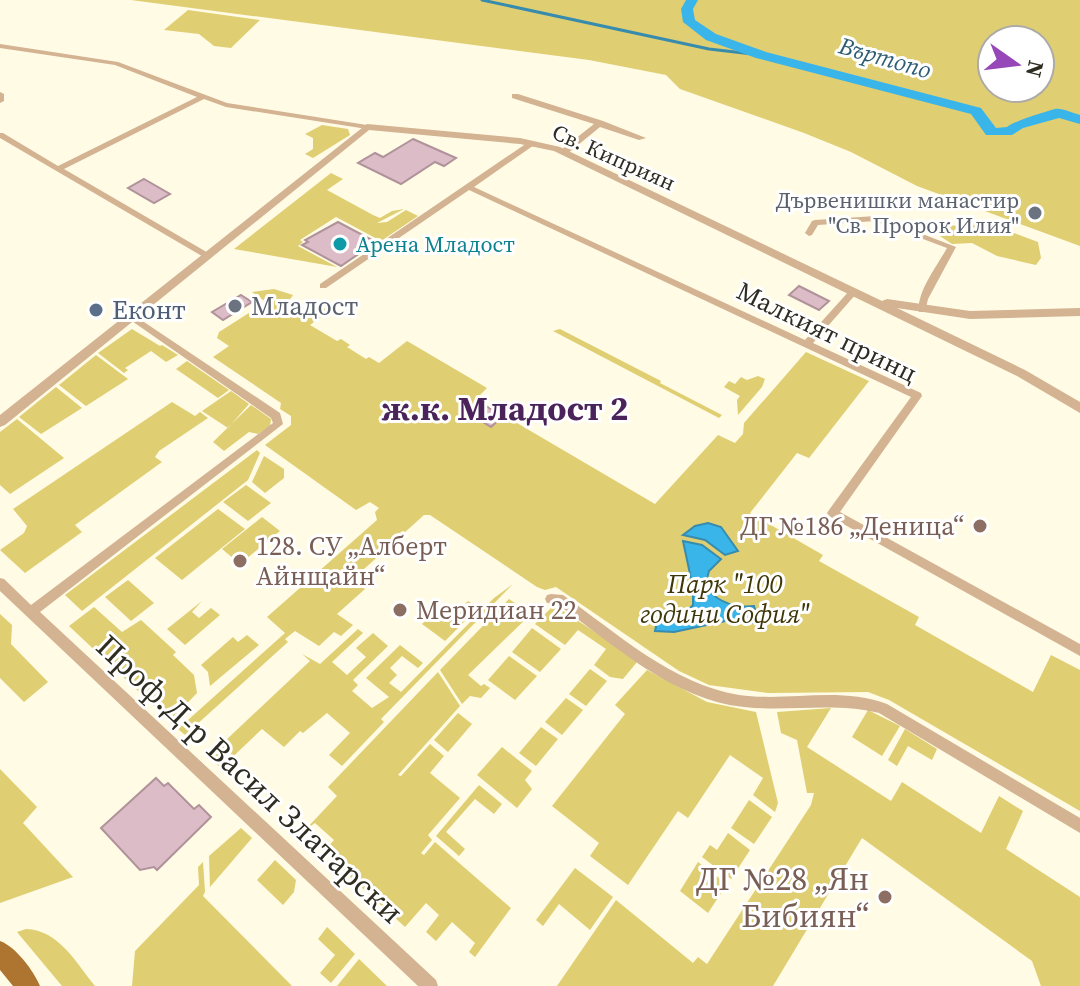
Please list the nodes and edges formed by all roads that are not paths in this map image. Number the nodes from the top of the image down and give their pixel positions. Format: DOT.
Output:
graph roads {
  1 [pos="0,46"];
  2 [pos="0,94"];
  3 [pos="515,96"];
  4 [pos="202,97"];
  5 [pos="0,101"];
  6 [pos="600,123"];
  7 [pos="367,127"];
  8 [pos="0,135"];
  9 [pos="642,138"];
  10 [pos="533,143"];
  11 [pos="564,152"];
  12 [pos="58,169"];
  13 [pos="469,187"];
  14 [pos="809,233"];
  15 [pos="207,256"];
  16 [pos="323,286"];
  17 [pos="858,294"];
  18 [pos="927,311"];
  19 [pos="1080,312"];
  20 [pos="132,317"];
  21 [pos="935,332"];
  22 [pos="956,343"];
  23 [pos="807,344"];
  24 [pos="1080,408"];
  25 [pos="0,422"];
  26 [pos="0,583"];
  27 [pos="551,599"];
  28 [pos="31,612"];
  29 [pos="1080,650"];
  30 [pos="1080,826"];
  31 [pos="0,952"];
  32 [pos="28,986"];
  33 [pos="430,986"];
  1 -- 4 [label="street, Св. Киприян"];
  2 -- 5 [label="street"];
  3 -- 6 [label="street"];
  4 -- 7 [label="street, Св. Киприян"];
  4 -- 12 [label="street"];
  6 -- 9 [label="street"];
  6 -- 11 [label="street"];
  7 -- 10 [label="street, Св. Киприян"];
  7 -- 15 [label="street"];
  8 -- 12 [label="street"];
  10 -- 11 [label="street, Св. Киприян"];
  10 -- 13 [label="street"];
  11 -- 17 [label="street, Св. Киприян"];
  12 -- 15 [label="street"];
  13 -- 16 [label="street"];
  13 -- 23 [label="street, Малкият принц"];
  14 -- 18 [label="street"];
  15 -- 20 [label="street"];
  17 -- 18 [label="street"];
  17 -- 21 [label="street, Св. Киприян"];
  17 -- 23 [label="street"];
  18 -- 19 [label="street"];
  18 -- 21 [label="street"];
  18 -- 22 [label="street"];
  20 -- 25 [label="street"];
  20 -- 28 [label="street"];
  21 -- 22 [label="street, Св. Киприян"];
  22 -- 24 [label="street, Св. Киприян"];
  23 -- 29 [label="street, Малкият принц"];
  26 -- 28 [label="street, Проф.Д-р Васил Златарски"];
  27 -- 30 [label="street"];
  28 -- 33 [label="street, Проф.Д-р Васил Златарски"];
  31 -- 32 [label="main road"];
}
